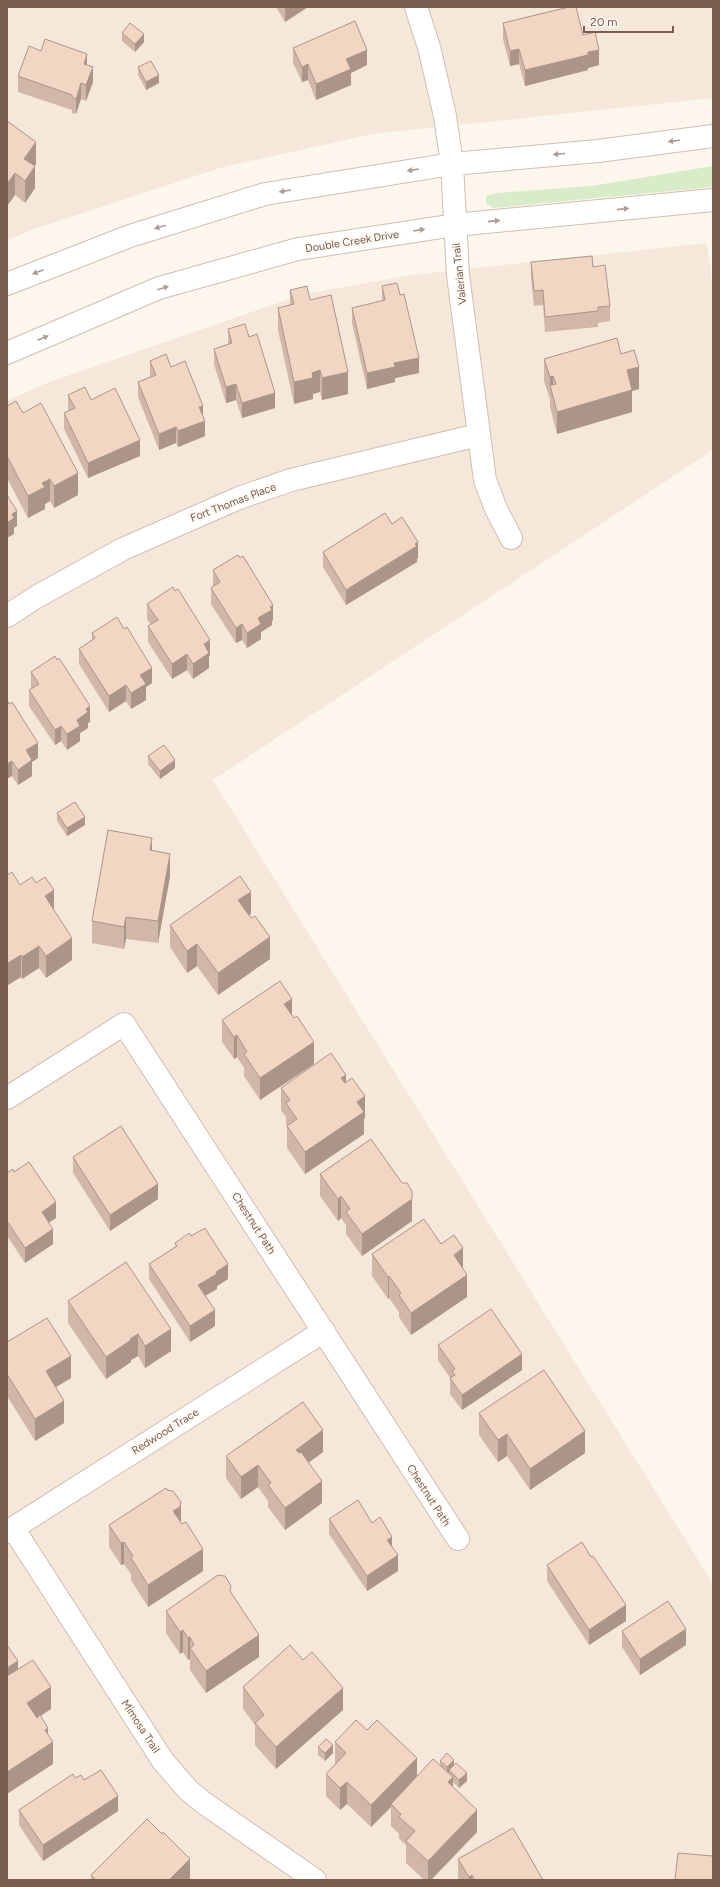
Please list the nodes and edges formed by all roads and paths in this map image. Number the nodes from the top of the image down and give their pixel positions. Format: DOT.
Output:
graph roads {
  1 [pos="416,7"];
  2 [pos="713,136"];
  3 [pos="452,164"];
  4 [pos="713,200"];
  5 [pos="455,225"];
  6 [pos="7,284"];
  7 [pos="7,353"];
  8 [pos="478,434"];
  9 [pos="511,538"];
  10 [pos="7,616"];
  11 [pos="7,1098"];
  12 [pos="324,1331"];
  13 [pos="10,1530"];
  14 [pos="458,1539"];
  15 [pos="315,1880"];
  1 -- 3 [label="street, Valerian Trail"];
  2 -- 3 [label="street, one-way"];
  3 -- 5 [label="street, Valerian Trail"];
  3 -- 6 [label="street, one-way"];
  5 -- 4 [label="street, Double Creek Drive, one-way"];
  7 -- 5 [label="street, Double Creek Drive, one-way"];
  5 -- 8 [label="street, Valerian Trail"];
  8 -- 9 [label="street, Valerian Trail"];
  8 -- 10 [label="street, Fort Thomas Place"];
  11 -- 12 [label="street, Chestnut Path"];
  12 -- 13 [label="street, Redwood Trace"];
  12 -- 14 [label="street, Chestnut Path"];
  13 -- 15 [label="street, Mimosa Trail"];
}
